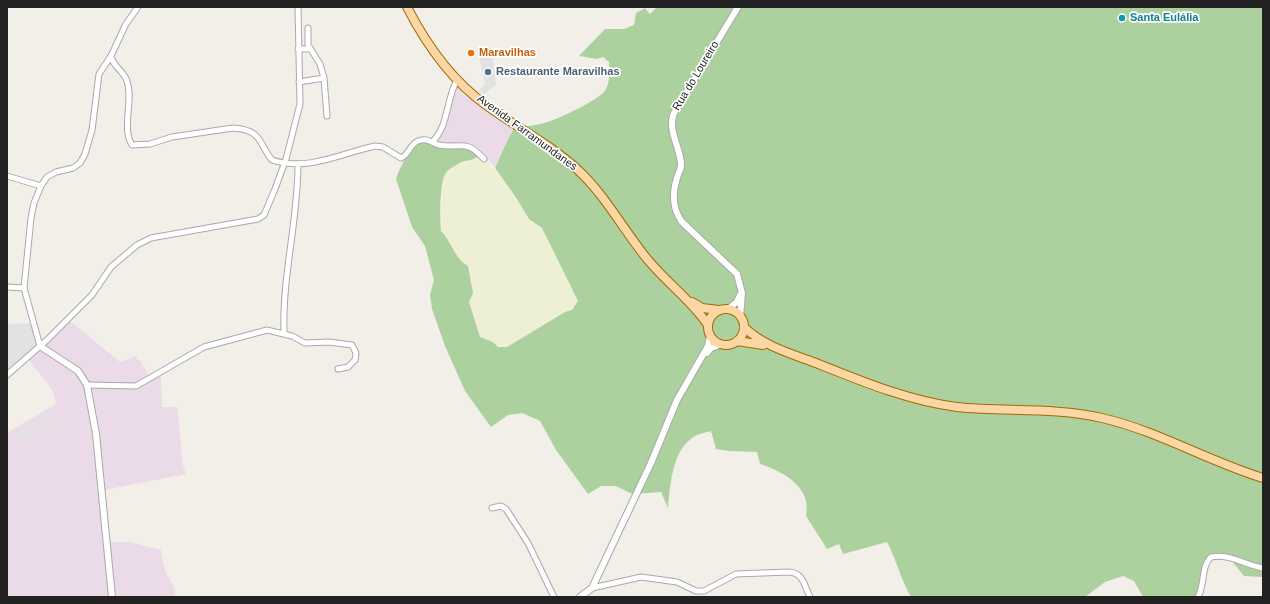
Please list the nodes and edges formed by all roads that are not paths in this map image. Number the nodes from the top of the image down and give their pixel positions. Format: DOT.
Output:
graph roads {
  1 [pos="138,7"];
  2 [pos="298,7"];
  3 [pos="406,7"];
  4 [pos="738,7"];
  5 [pos="308,28"];
  6 [pos="310,49"];
  7 [pos="298,50"];
  8 [pos="111,56"];
  9 [pos="324,78"];
  10 [pos="457,80"];
  11 [pos="299,82"];
  12 [pos="327,116"];
  13 [pos="432,142"];
  14 [pos="484,159"];
  15 [pos="284,163"];
  16 [pos="298,164"];
  17 [pos="7,176"];
  18 [pos="41,186"];
  19 [pos="7,287"];
  20 [pos="742,287"];
  21 [pos="24,288"];
  22 [pos="681,295"];
  23 [pos="723,310"];
  24 [pos="740,317"];
  25 [pos="708,325"];
  26 [pos="744,327"];
  27 [pos="284,333"];
  28 [pos="710,336"];
  29 [pos="737,341"];
  30 [pos="722,344"];
  31 [pos="40,346"];
  32 [pos="791,353"];
  33 [pos="701,358"];
  34 [pos="338,369"];
  35 [pos="7,375"];
  36 [pos="87,385"];
  37 [pos="1263,478"];
  38 [pos="492,508"];
  39 [pos="1263,568"];
  40 [pos="592,588"];
  41 [pos="112,597"];
  42 [pos="554,597"];
  43 [pos="580,597"];
  44 [pos="810,597"];
  45 [pos="1198,597"];
  1 -- 8 [label="street"];
  2 -- 7 [label="street"];
  3 -- 10 [label="main road, Avenida Farramundanes"];
  4 -- 20 [label="street, Rua do Loureiro"];
  5 -- 6 [label="street"];
  6 -- 7 [label="street"];
  6 -- 9 [label="street"];
  7 -- 11 [label="street"];
  8 -- 15 [label="street"];
  8 -- 18 [label="street"];
  9 -- 11 [label="street"];
  9 -- 12 [label="street"];
  10 -- 13 [label="street"];
  10 -- 22 [label="main road, Avenida Farramundanes"];
  11 -- 15 [label="street"];
  13 -- 14 [label="street"];
  13 -- 16 [label="street"];
  15 -- 16 [label="street"];
  15 -- 31 [label="street"];
  16 -- 27 [label="street"];
  17 -- 18 [label="street"];
  18 -- 21 [label="street"];
  19 -- 21 [label="street"];
  20 -- 23 [label="street"];
  20 -- 24 [label="street"];
  21 -- 31 [label="street"];
  22 -- 23 [label="main road"];
  22 -- 25 [label="main road"];
  23 -- 24 [label="main road"];
  23 -- 25 [label="main road"];
  24 -- 26 [label="main road"];
  25 -- 28 [label="main road"];
  26 -- 29 [label="main road"];
  26 -- 32 [label="main road"];
  27 -- 34 [label="street"];
  27 -- 36 [label="street"];
  28 -- 30 [label="main road"];
  28 -- 33 [label="street"];
  29 -- 30 [label="main road"];
  29 -- 32 [label="main road"];
  30 -- 33 [label="street"];
  31 -- 35 [label="street"];
  31 -- 36 [label="street"];
  32 -- 37 [label="main road"];
  33 -- 40 [label="street"];
  36 -- 41 [label="street"];
  38 -- 42 [label="street"];
  39 -- 45 [label="street"];
  40 -- 43 [label="street"];
  40 -- 44 [label="street"];
}
